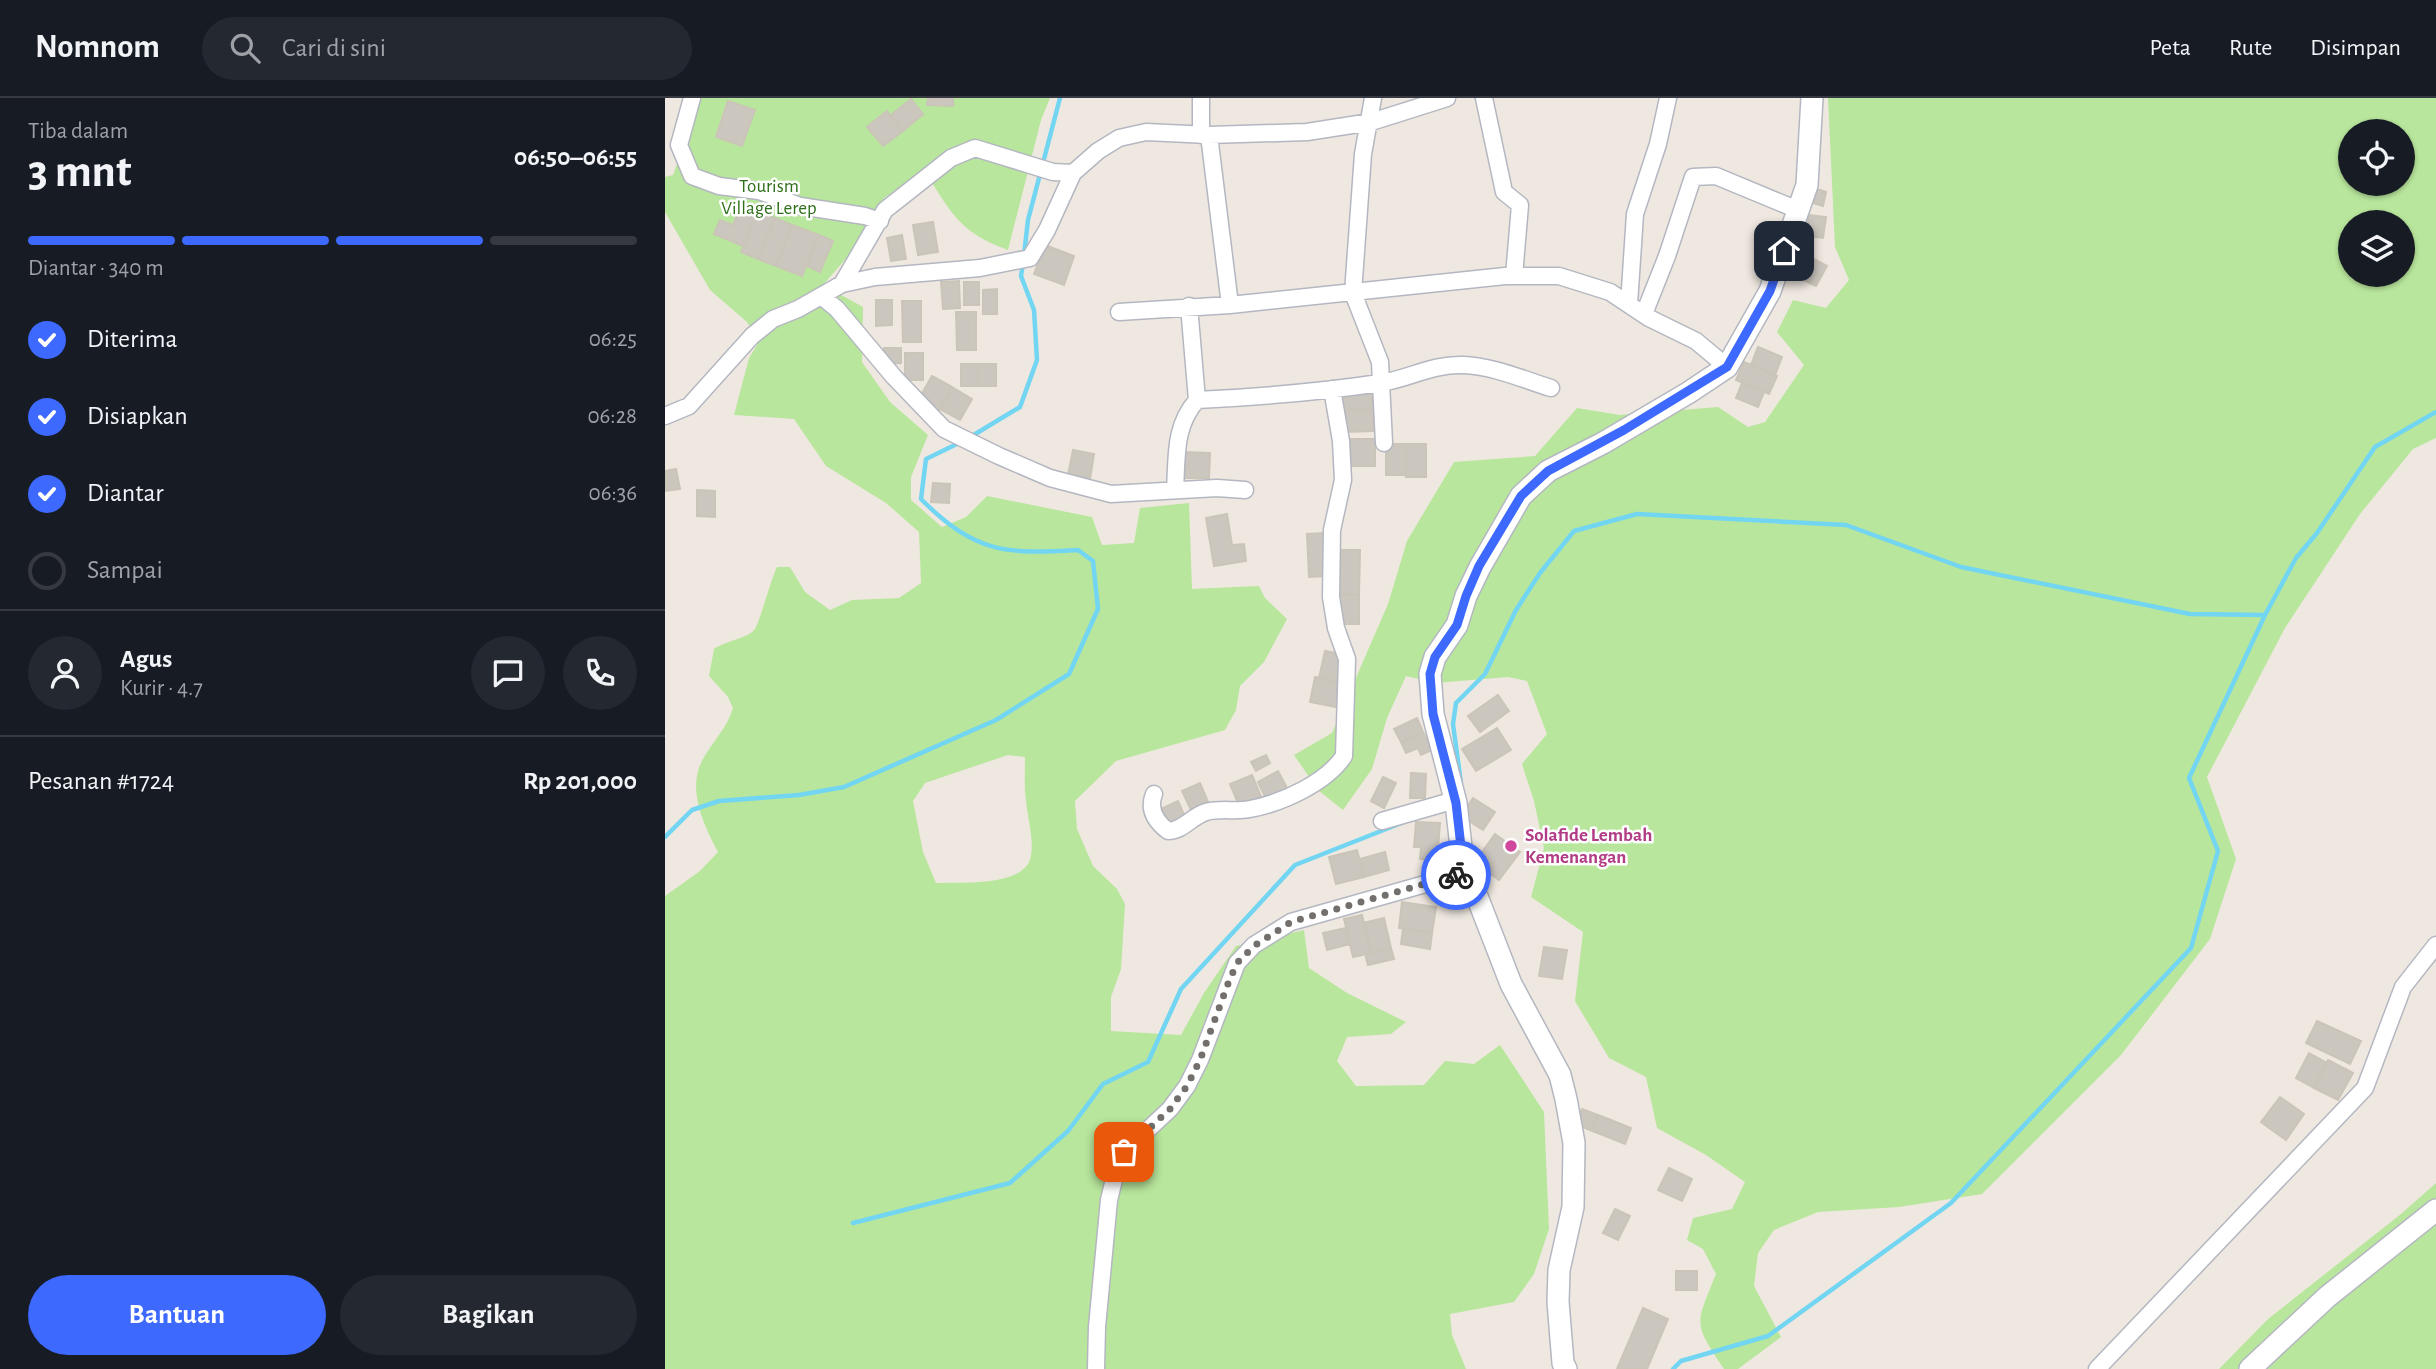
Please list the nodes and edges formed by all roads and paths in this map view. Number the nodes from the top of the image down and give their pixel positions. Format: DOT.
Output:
graph roads {
  1 [pos="692,98"];
  2 [pos="1201,98"];
  3 [pos="1373,98"];
  4 [pos="1447,98"];
  5 [pos="1485,98"];
  6 [pos="1668,98"];
  7 [pos="1812,98"];
  8 [pos="1371,121"];
  9 [pos="1205,135"];
  10 [pos="1073,173"];
  11 [pos="1798,210"];
  12 [pos="880,221"];
  13 [pos="1514,276"];
  14 [pos="842,284"];
  15 [pos="1353,293"];
  16 [pos="821,296"];
  17 [pos="1629,304"];
  18 [pos="1230,305"];
  19 [pos="1189,306"];
  20 [pos="1118,312"];
  21 [pos="1644,314"];
  22 [pos="1727,367"];
  23 [pos="1382,383"];
  24 [pos="1551,388"];
  25 [pos="1332,389"];
  26 [pos="1197,400"];
  27 [pos="665,416"];
  28 [pos="1384,443"];
  29 [pos="1175,490"];
  30 [pos="1245,490"];
  31 [pos="1154,794"];
  32 [pos="1456,806"];
  33 [pos="1382,821"];
  34 [pos="1464,873"];
  35 [pos="2436,945"];
  36 [pos="2436,1210"];
  37 [pos="1096,1369"];
  38 [pos="1566,1369"];
  39 [pos="2097,1369"];
  40 [pos="2250,1369"];
  1 -- 12 [label="street"];
  2 -- 9 [label="street"];
  3 -- 8 [label="street"];
  4 -- 8 [label="street"];
  5 -- 13 [label="street"];
  6 -- 17 [label="street"];
  7 -- 11 [label="street"];
  8 -- 9 [label="street"];
  8 -- 15 [label="street"];
  9 -- 10 [label="street"];
  9 -- 18 [label="street"];
  10 -- 12 [label="street"];
  10 -- 14 [label="street"];
  11 -- 21 [label="street"];
  11 -- 22 [label="street"];
  12 -- 14 [label="street"];
  13 -- 15 [label="street"];
  13 -- 17 [label="street"];
  14 -- 16 [label="street"];
  15 -- 18 [label="street"];
  15 -- 23 [label="street"];
  16 -- 27 [label="street"];
  16 -- 29 [label="street"];
  17 -- 21 [label="street"];
  18 -- 19 [label="street"];
  19 -- 20 [label="street"];
  19 -- 26 [label="street"];
  21 -- 22 [label="street"];
  22 -- 32 [label="street"];
  23 -- 24 [label="street"];
  23 -- 25 [label="street"];
  23 -- 28 [label="street"];
  25 -- 26 [label="street"];
  25 -- 31 [label="street"];
  26 -- 29 [label="street"];
  29 -- 30 [label="street"];
  32 -- 33 [label="street"];
  32 -- 34 [label="street"];
  34 -- 37 [label="street"];
  34 -- 38 [label="street"];
  35 -- 39 [label="street"];
  36 -- 40 [label="street"];
}
